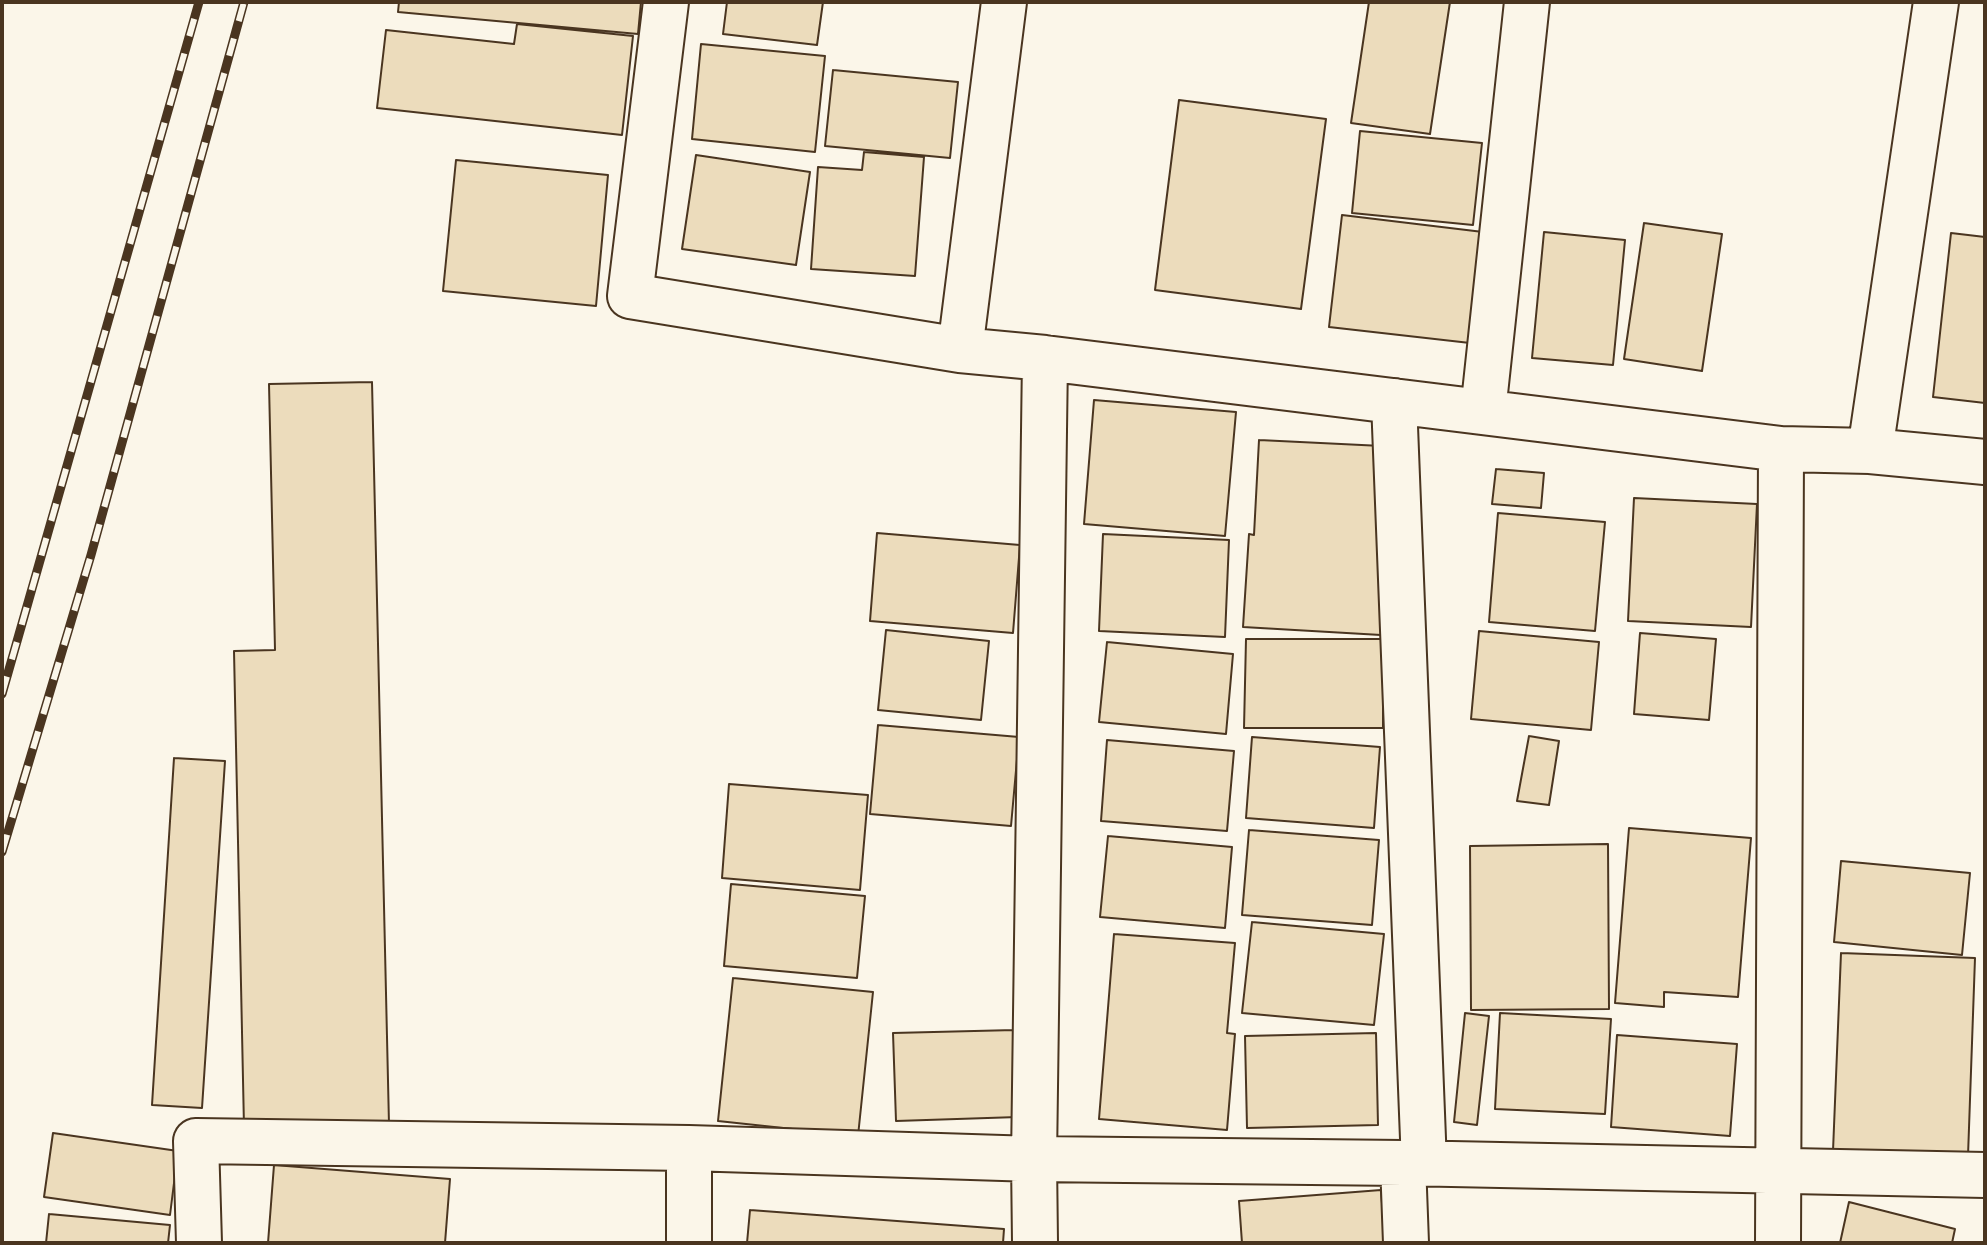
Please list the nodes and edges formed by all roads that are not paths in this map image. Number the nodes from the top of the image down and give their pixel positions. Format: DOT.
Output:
graph roads {
  1 [pos="666,2"];
  2 [pos="1004,2"];
  3 [pos="1527,2"];
  4 [pos="1936,2"];
  5 [pos="960,350"];
  6 [pos="1045,358"];
  7 [pos="1394,401"];
  8 [pos="1483,412"];
  9 [pos="1781,449"];
  10 [pos="1870,451"];
  11 [pos="1985,462"];
  12 [pos="689,1148"];
  13 [pos="1034,1159"];
  14 [pos="1414,1164"];
  15 [pos="1778,1171"];
  16 [pos="1985,1175"];
  17 [pos="199,1243"];
  18 [pos="689,1243"];
  19 [pos="1035,1243"];
  20 [pos="1406,1243"];
  21 [pos="1778,1243"];
  1 -- 5 [label="street"];
  2 -- 5 [label="street"];
  3 -- 8 [label="street"];
  4 -- 10 [label="street"];
  5 -- 6 [label="street"];
  6 -- 7 [label="street"];
  6 -- 13 [label="street"];
  7 -- 8 [label="street"];
  7 -- 14 [label="street"];
  8 -- 9 [label="street"];
  9 -- 10 [label="street"];
  9 -- 15 [label="street"];
  10 -- 11 [label="street"];
  12 -- 13 [label="street"];
  12 -- 17 [label="street"];
  12 -- 18 [label="street"];
  13 -- 14 [label="street"];
  13 -- 19 [label="street"];
  14 -- 15 [label="street"];
  14 -- 20 [label="street"];
  15 -- 16 [label="street"];
  15 -- 21 [label="street"];
}
